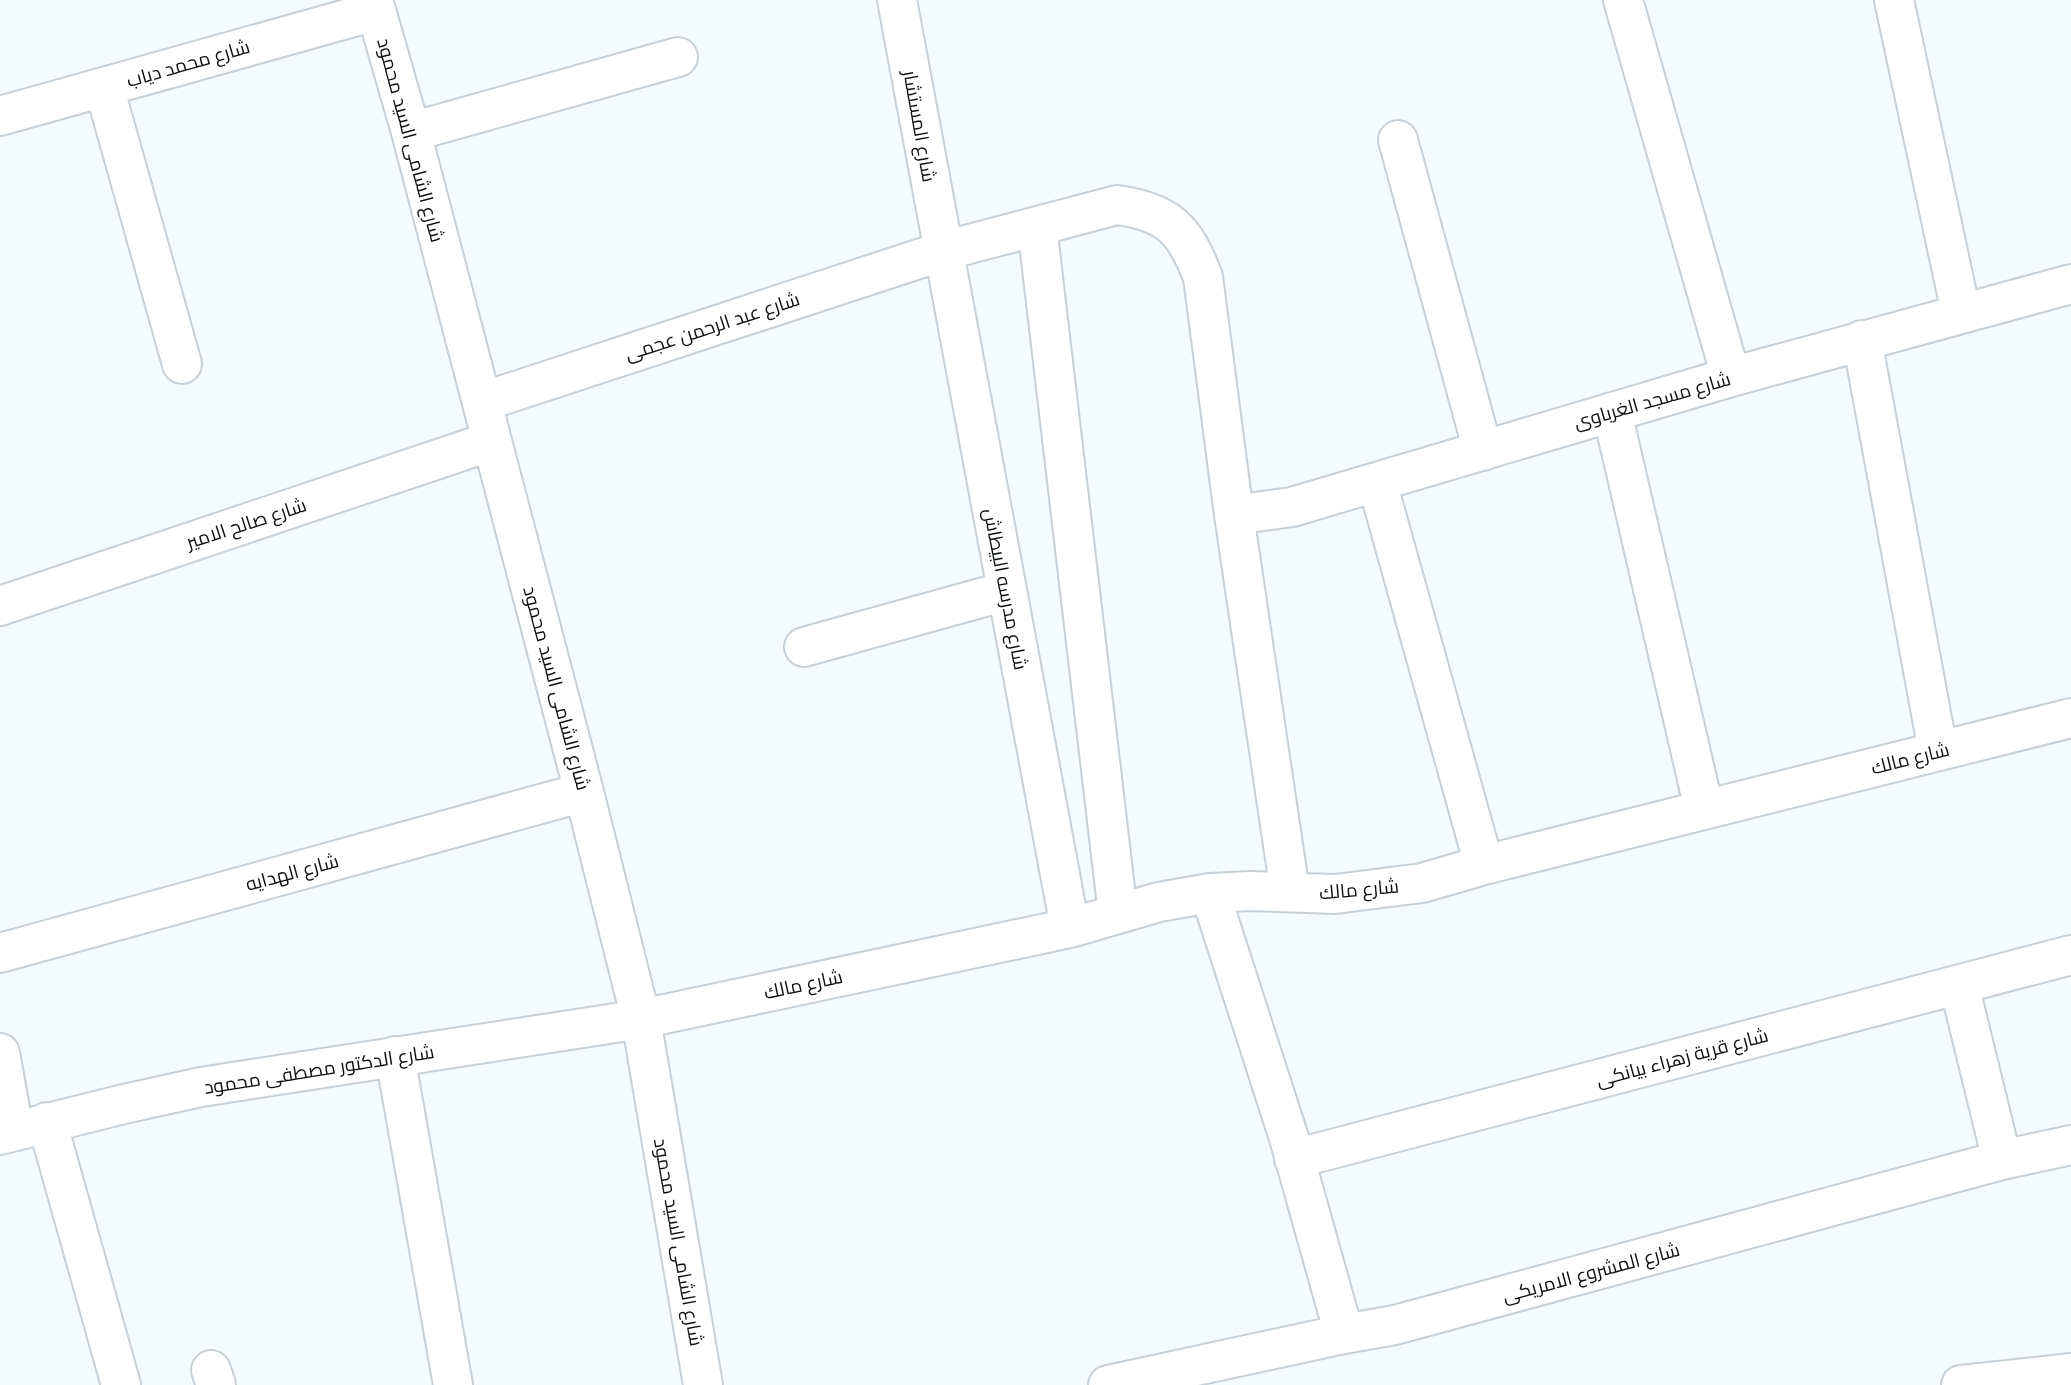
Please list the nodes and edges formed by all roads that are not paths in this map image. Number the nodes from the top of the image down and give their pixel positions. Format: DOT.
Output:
graph roads {
  1 [pos="897,0"];
  2 [pos="1623,0"];
  3 [pos="1894,0"];
  4 [pos="374,5"];
  5 [pos="678,57"];
  6 [pos="104,87"];
  7 [pos="0,116"];
  8 [pos="411,132"];
  9 [pos="1398,140"];
  10 [pos="1037,226"];
  11 [pos="943,251"];
  12 [pos="2071,284"];
  13 [pos="1961,313"];
  14 [pos="1862,340"];
  15 [pos="182,364"];
  16 [pos="1731,377"];
  17 [pos="482,401"];
  18 [pos="1612,412"];
  19 [pos="492,441"];
  20 [pos="1483,451"];
  21 [pos="1377,482"];
  22 [pos="1234,515"];
  23 [pos="1006,591"];
  24 [pos="0,606"];
  25 [pos="804,647"];
  26 [pos="2071,718"];
  27 [pos="1938,751"];
  28 [pos="584,792"];
  29 [pos="1704,809"];
  30 [pos="1484,865"];
  31 [pos="1290,892"];
  32 [pos="1210,893"];
  33 [pos="1118,914"];
  34 [pos="1070,928"];
  35 [pos="0,953"];
  36 [pos="2071,955"];
  37 [pos="1959,985"];
  38 [pos="641,1019"];
  39 [pos="0,1053"];
  40 [pos="394,1056"];
  41 [pos="20,1129"];
  42 [pos="2071,1145"];
  43 [pos="1294,1159"];
  44 [pos="2002,1160"];
  45 [pos="1344,1334"];
  46 [pos="2071,1373"];
  47 [pos="121,1385"];
  48 [pos="453,1385"];
  49 [pos="703,1385"];
  50 [pos="1108,1385"];
  51 [pos="1961,1385"];
  1 -- 11 [label="street, شارع المستشار"];
  2 -- 16 [label="street"];
  3 -- 13 [label="street"];
  4 -- 6 [label="street, شارع محمد دياب"];
  4 -- 8 [label="street, شارع الشامى السيد محمود"];
  5 -- 8 [label="street"];
  6 -- 7 [label="street, شارع محمد دياب"];
  6 -- 15 [label="street"];
  8 -- 17 [label="street, شارع الشامى السيد محمود"];
  9 -- 20 [label="street"];
  10 -- 11 [label="street, شارع عبد الرحمن عجمى"];
  10 -- 22 [label="street, شارع عبد الرحمن عجمى"];
  10 -- 33 [label="street"];
  11 -- 17 [label="street, شارع عبد الرحمن عجمى"];
  11 -- 23 [label="street, شارع مدرسه البيطاش"];
  12 -- 13 [label="street, شارع مسجد الغرباوى"];
  13 -- 14 [label="street, شارع مسجد الغرباوى"];
  14 -- 16 [label="street, شارع مسجد الغرباوى"];
  14 -- 27 [label="street"];
  16 -- 18 [label="street, شارع مسجد الغرباوى"];
  17 -- 19 [label="street, شارع الشامى السيد محمود"];
  18 -- 20 [label="street, شارع مسجد الغرباوى"];
  18 -- 29 [label="street"];
  19 -- 24 [label="street, شارع صالح الامير"];
  19 -- 28 [label="street, شارع الشامى السيد محمود"];
  20 -- 21 [label="street, شارع مسجد الغرباوى"];
  21 -- 22 [label="street, شارع مسجد الغرباوى"];
  21 -- 30 [label="street"];
  22 -- 31 [label="street, شارع عبد الرحمن عجمى"];
  23 -- 25 [label="street"];
  23 -- 34 [label="street, شارع مدرسه البيطاش"];
  26 -- 27 [label="street, شارع مالك"];
  27 -- 29 [label="street, شارع مالك"];
  28 -- 35 [label="street, شارع الهدايه"];
  28 -- 38 [label="street, شارع الشامى السيد محمود"];
  29 -- 30 [label="street, شارع مالك"];
  30 -- 31 [label="street, شارع مالك"];
  31 -- 32 [label="street, شارع مالك"];
  32 -- 33 [label="street, شارع مالك"];
  32 -- 43 [label="street"];
  33 -- 34 [label="street, شارع مالك"];
  34 -- 38 [label="street, شارع مالك"];
  36 -- 37 [label="street, شارع قرية زهراء بيانكى"];
  37 -- 43 [label="street, شارع قرية زهراء بيانكى"];
  37 -- 44 [label="street"];
  38 -- 40 [label="street, شارع الدكتور مصطفى محمود"];
  38 -- 49 [label="street, شارع الشامى السيد محمود"];
  39 -- 41 [label="street"];
  40 -- 41 [label="street, شارع الدكتور مصطفى محمود"];
  40 -- 48 [label="street"];
  41 -- 47 [label="street"];
  42 -- 44 [label="street, شارع المشروع الامريكى"];
  43 -- 45 [label="street"];
  44 -- 45 [label="street, شارع المشروع الامريكى"];
  45 -- 50 [label="street, شارع المشروع الامريكى"];
  46 -- 51 [label="street"];
}
